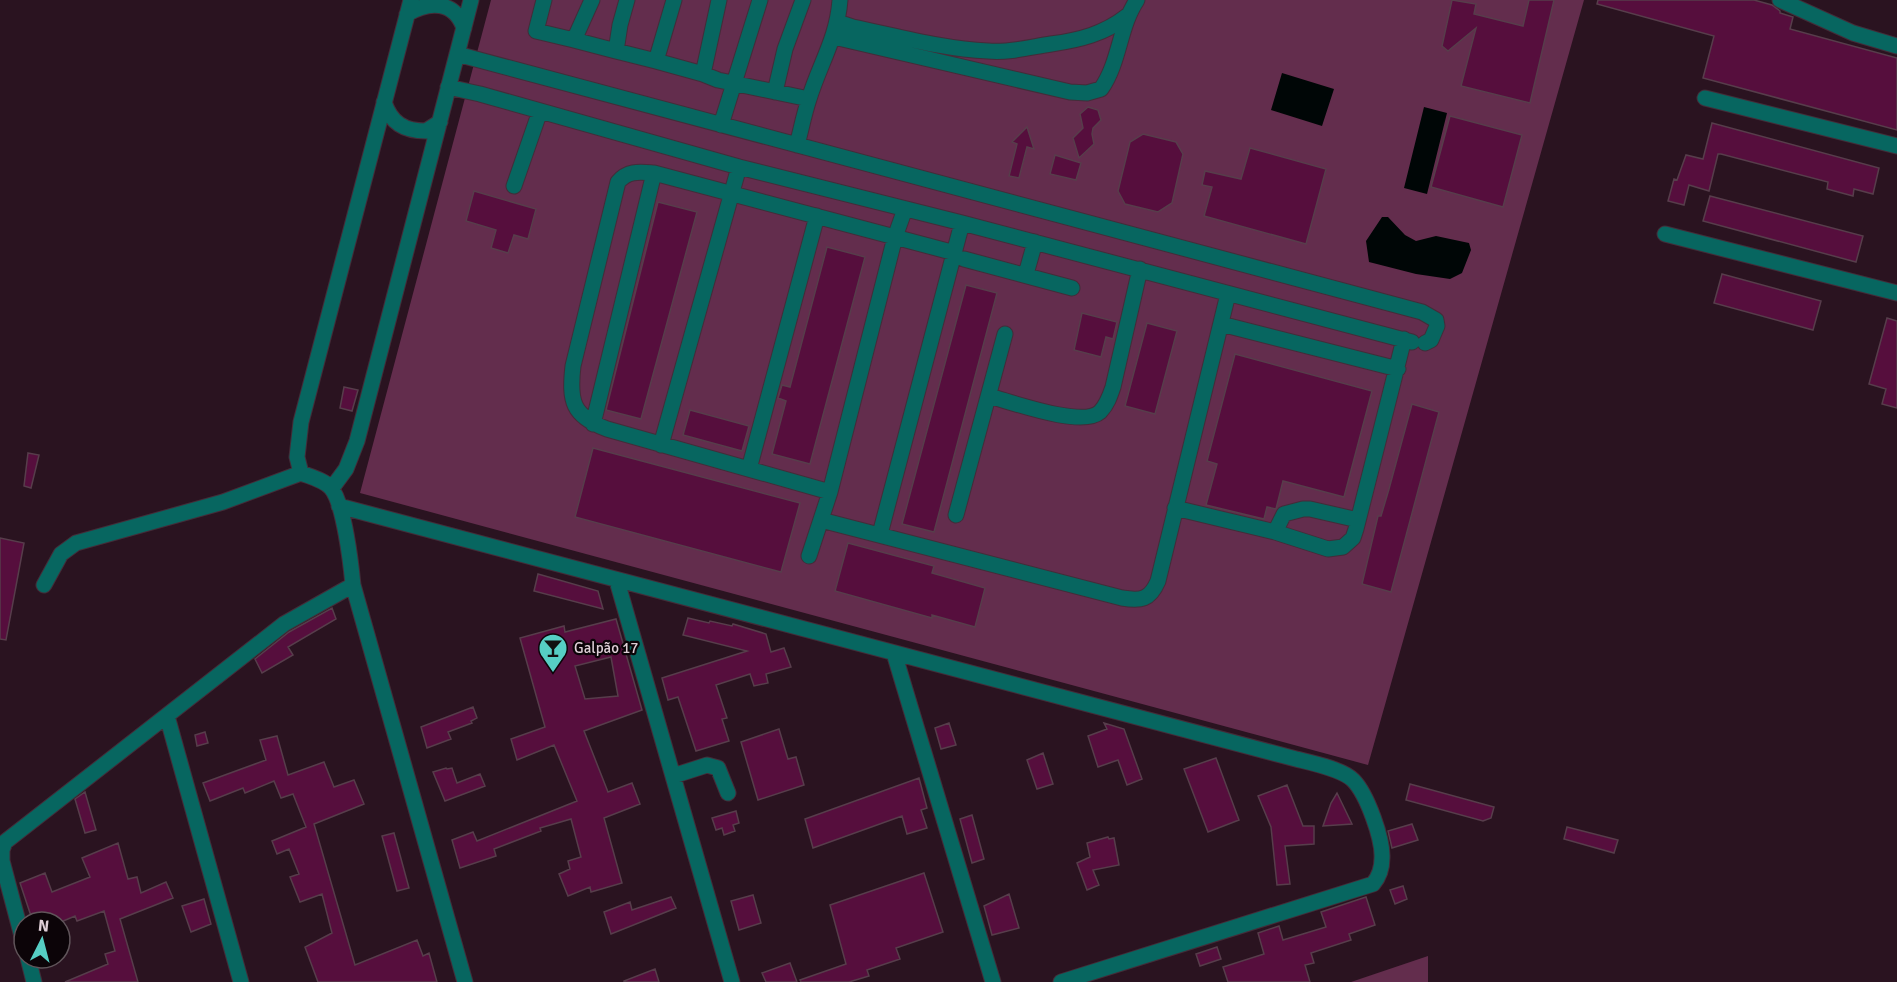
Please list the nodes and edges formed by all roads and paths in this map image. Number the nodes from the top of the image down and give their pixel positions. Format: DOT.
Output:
graph roads {
  1 [pos="471,0"];
  2 [pos="544,0"];
  3 [pos="592,0"];
  4 [pos="627,0"];
  5 [pos="674,0"];
  6 [pos="719,0"];
  7 [pos="760,0"];
  8 [pos="803,0"];
  9 [pos="840,0"];
  10 [pos="1137,0"];
  11 [pos="1780,0"];
  12 [pos="409,7"];
  13 [pos="1127,16"];
  14 [pos="838,22"];
  15 [pos="464,28"];
  16 [pos="864,28"];
  17 [pos="834,37"];
  18 [pos="574,40"];
  19 [pos="863,45"];
  20 [pos="1897,45"];
  21 [pos="968,49"];
  22 [pos="616,51"];
  23 [pos="457,54"];
  24 [pos="656,61"];
  25 [pos="968,67"];
  26 [pos="703,74"];
  27 [pos="734,83"];
  28 [pos="448,87"];
  29 [pos="775,92"];
  30 [pos="1705,98"];
  31 [pos="809,99"];
  32 [pos="384,102"];
  33 [pos="540,111"];
  34 [pos="440,122"];
  35 [pos="721,125"];
  36 [pos="797,145"];
  37 [pos="1897,146"];
  38 [pos="740,167"];
  39 [pos="654,173"];
  40 [pos="514,186"];
  41 [pos="732,194"];
  42 [pos="905,209"];
  43 [pos="817,216"];
  44 [pos="962,223"];
  45 [pos="1665,234"];
  46 [pos="895,237"];
  47 [pos="1035,242"];
  48 [pos="960,256"];
  49 [pos="1140,269"];
  50 [pos="1026,274"];
  51 [pos="1072,288"];
  52 [pos="1897,293"];
  53 [pos="1228,294"];
  54 [pos="1221,324"];
  55 [pos="1005,334"];
  56 [pos="1414,341"];
  57 [pos="1398,369"];
  58 [pos="989,396"];
  59 [pos="593,424"];
  60 [pos="661,445"];
  61 [pos="749,468"];
  62 [pos="301,473"];
  63 [pos="332,488"];
  64 [pos="830,492"];
  65 [pos="339,506"];
  66 [pos="1175,508"];
  67 [pos="956,515"];
  68 [pos="821,520"];
  69 [pos="1358,520"];
  70 [pos="1275,532"];
  71 [pos="880,534"];
  72 [pos="809,556"];
  73 [pos="617,581"];
  74 [pos="44,585"];
  75 [pos="353,585"];
  76 [pos="894,653"];
  77 [pos="167,716"];
  78 [pos="673,776"];
  79 [pos="728,793"];
  80 [pos="1,850"];
  81 [pos="15,910"];
  82 [pos="241,982"];
  83 [pos="465,982"];
  84 [pos="732,982"];
  85 [pos="993,982"];
  86 [pos="1061,982"];
  1 -- 15 [label="lane"];
  2 -- 18 [label="lane"];
  3 -- 18 [label="lane"];
  4 -- 22 [label="lane"];
  5 -- 24 [label="lane"];
  6 -- 26 [label="lane"];
  7 -- 27 [label="lane"];
  8 -- 29 [label="lane"];
  9 -- 14 [label="lane"];
  10 -- 13 [label="lane"];
  11 -- 20 [label="lane"];
  12 -- 15 [label="lane"];
  12 -- 32 [label="lane"];
  13 -- 21 [label="lane"];
  13 -- 25 [label="lane"];
  14 -- 16 [label="lane"];
  14 -- 17 [label="lane"];
  15 -- 23 [label="lane"];
  16 -- 19 [label="lane"];
  16 -- 21 [label="lane"];
  17 -- 19 [label="lane"];
  17 -- 31 [label="lane"];
  18 -- 22 [label="lane"];
  19 -- 25 [label="lane"];
  21 -- 25 [label="lane"];
  22 -- 24 [label="lane"];
  23 -- 28 [label="lane"];
  23 -- 35 [label="lane"];
  24 -- 26 [label="lane"];
  26 -- 27 [label="lane"];
  27 -- 29 [label="lane"];
  27 -- 35 [label="lane"];
  28 -- 33 [label="lane"];
  28 -- 34 [label="lane"];
  29 -- 31 [label="lane"];
  30 -- 37 [label="lane"];
  31 -- 36 [label="lane"];
  32 -- 34 [label="lane"];
  32 -- 62 [label="lane"];
  33 -- 38 [label="lane"];
  33 -- 40 [label="lane"];
  34 -- 63 [label="lane"];
  35 -- 36 [label="lane"];
  36 -- 56 [label="lane"];
  38 -- 41 [label="lane"];
  38 -- 42 [label="lane"];
  39 -- 41 [label="lane"];
  39 -- 59 [label="lane"];
  39 -- 59 [label="lane"];
  41 -- 43 [label="lane"];
  41 -- 60 [label="lane"];
  42 -- 44 [label="lane"];
  42 -- 46 [label="lane"];
  43 -- 46 [label="lane"];
  43 -- 61 [label="lane"];
  44 -- 47 [label="lane"];
  44 -- 48 [label="lane"];
  45 -- 52 [label="lane"];
  46 -- 48 [label="lane"];
  46 -- 64 [label="lane"];
  47 -- 49 [label="lane"];
  47 -- 50 [label="lane"];
  48 -- 50 [label="lane"];
  48 -- 71 [label="lane"];
  49 -- 53 [label="lane"];
  49 -- 58 [label="lane"];
  50 -- 51 [label="lane"];
  53 -- 54 [label="lane"];
  53 -- 56 [label="lane"];
  54 -- 57 [label="lane"];
  54 -- 66 [label="lane"];
  55 -- 58 [label="lane"];
  56 -- 57 [label="lane"];
  57 -- 69 [label="lane"];
  58 -- 67 [label="lane"];
  59 -- 60 [label="lane"];
  60 -- 61 [label="lane"];
  61 -- 64 [label="lane"];
  62 -- 63 [label="lane"];
  62 -- 74 [label="lane"];
  63 -- 65 [label="lane"];
  64 -- 68 [label="lane"];
  65 -- 73 [label="lane"];
  65 -- 75 [label="lane"];
  66 -- 70 [label="lane"];
  66 -- 71 [label="lane"];
  68 -- 71 [label="lane"];
  68 -- 72 [label="lane"];
  69 -- 70 [label="lane"];
  69 -- 70 [label="lane"];
  73 -- 76 [label="lane"];
  73 -- 78 [label="lane"];
  75 -- 77 [label="lane"];
  75 -- 83 [label="lane"];
  76 -- 85 [label="lane"];
  76 -- 86 [label="lane"];
  77 -- 80 [label="lane"];
  77 -- 82 [label="lane"];
  78 -- 79 [label="lane"];
  78 -- 84 [label="lane"];
  80 -- 81 [label="lane"];
}
